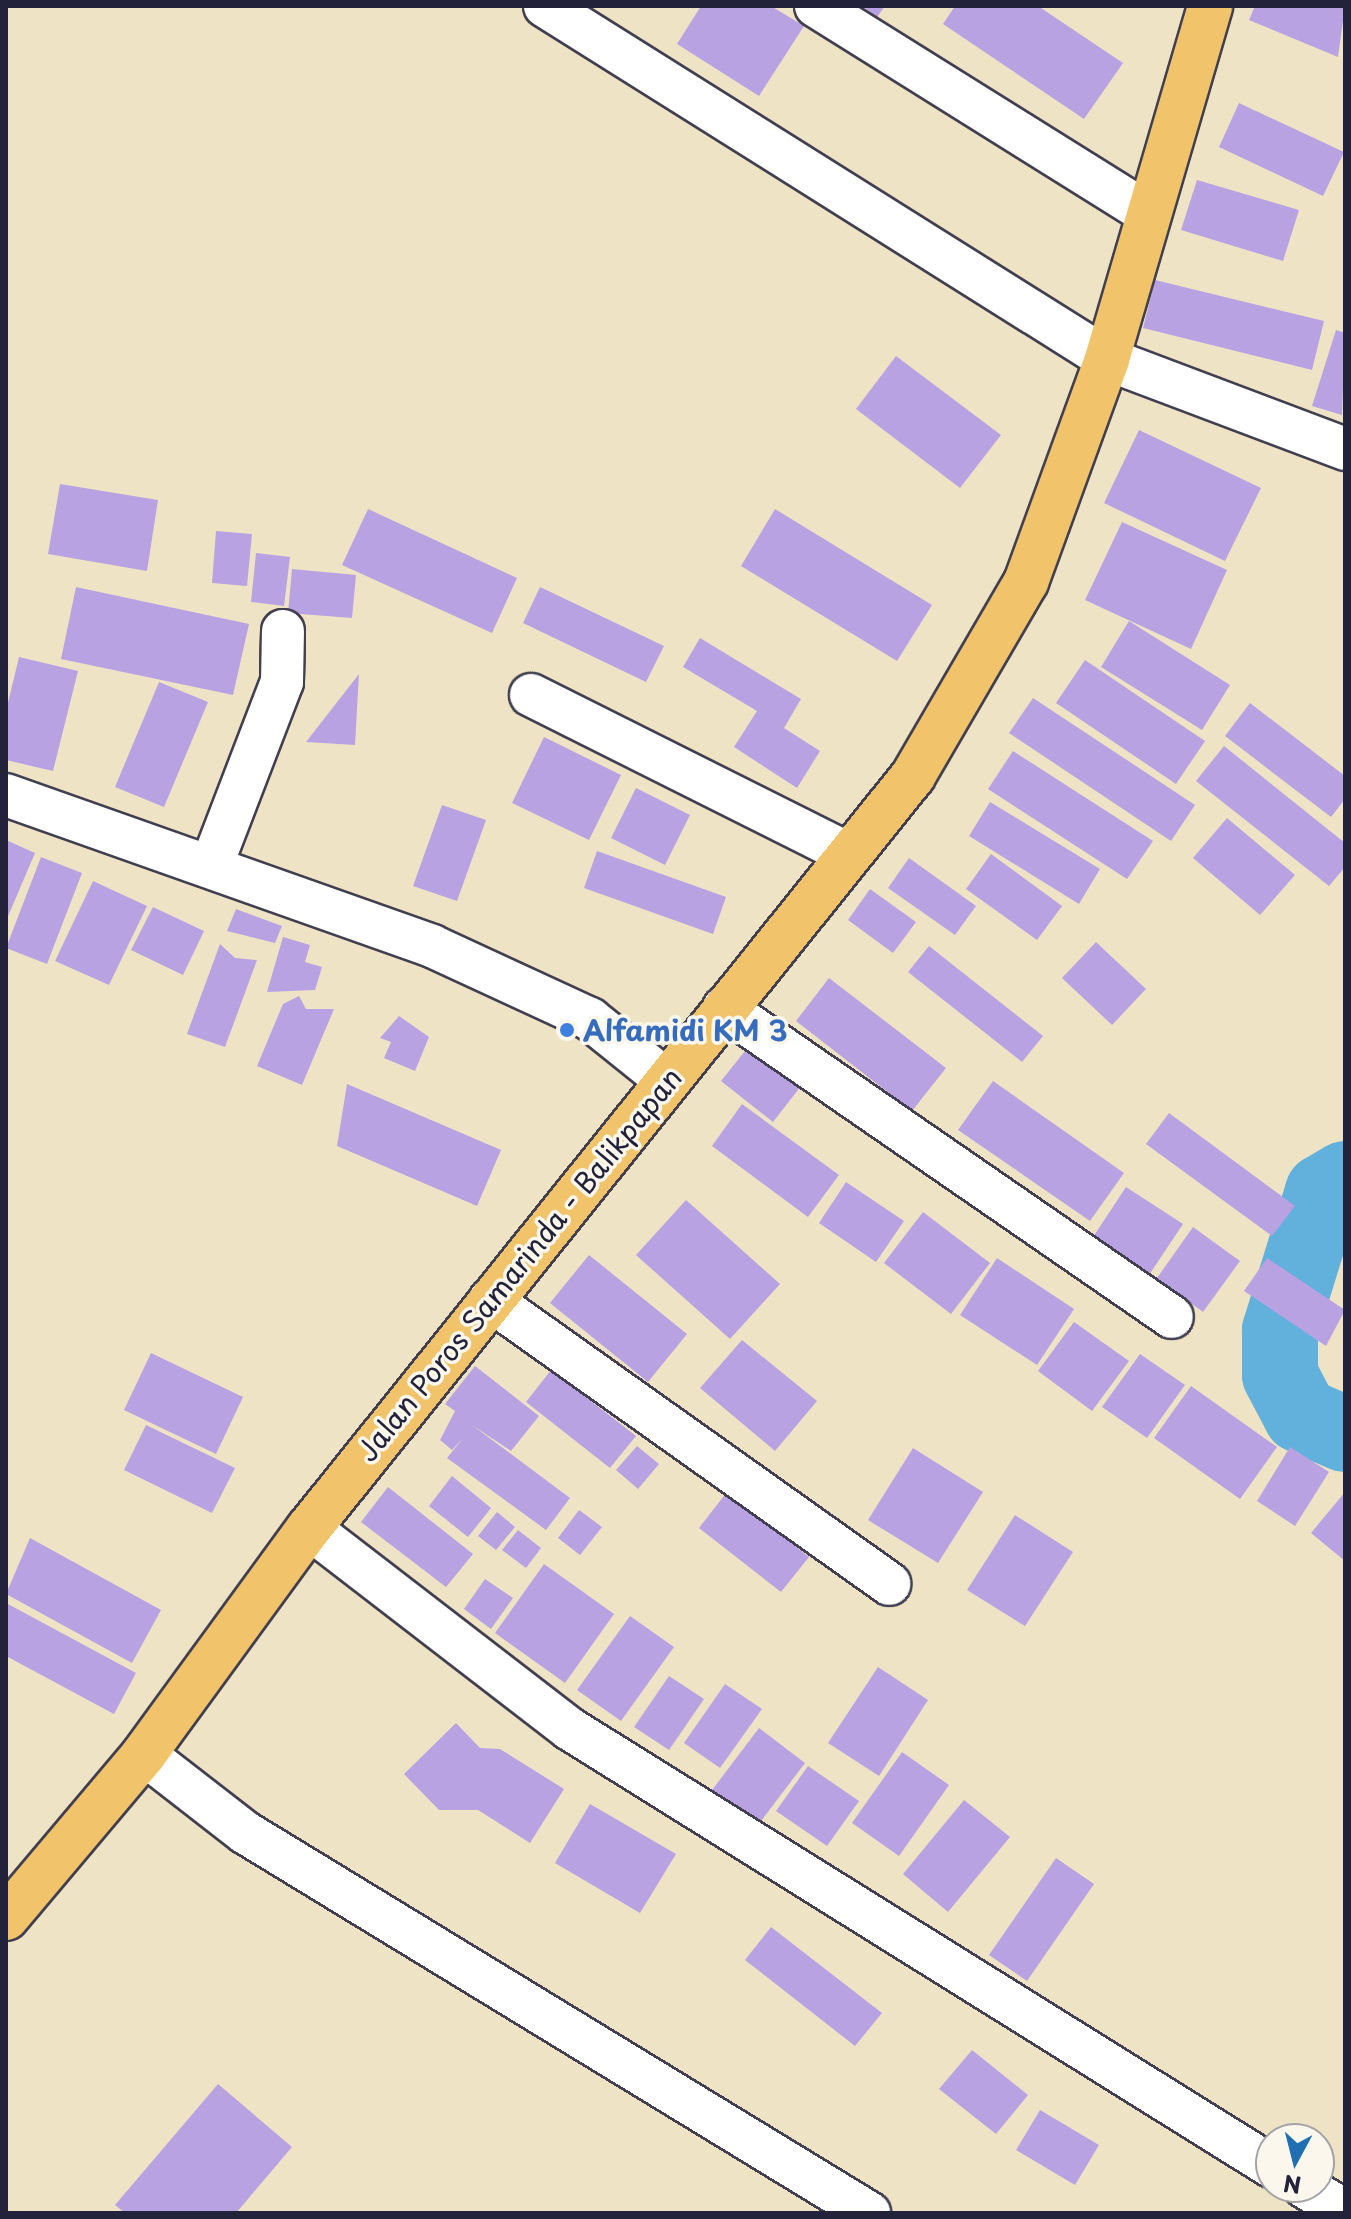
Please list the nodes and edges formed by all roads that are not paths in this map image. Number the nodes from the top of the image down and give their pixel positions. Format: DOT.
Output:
graph roads {
  1 [pos="545,6"];
  2 [pos="816,6"];
  3 [pos="1210,6"];
  4 [pos="1149,214"];
  5 [pos="1107,359"];
  6 [pos="1345,449"];
  7 [pos="283,631"];
  8 [pos="531,695"];
  9 [pos="6,795"];
  10 [pos="849,854"];
  11 [pos="212,864"];
  12 [pos="724,1008"];
  13 [pos="666,1080"];
  14 [pos="490,1300"];
  15 [pos="1172,1317"];
  16 [pos="309,1528"];
  17 [pos="889,1584"];
  18 [pos="144,1754"];
  19 [pos="6,1918"];
  20 [pos="1255,2156"];
  21 [pos="869,2213"];
  1 -- 5 [label="street"];
  2 -- 4 [label="street"];
  3 -- 4 [label="highway, Jalan Poros Samarinda - Balikpapan"];
  4 -- 5 [label="highway, Jalan Poros Samarinda - Balikpapan"];
  5 -- 6 [label="street"];
  5 -- 10 [label="highway, Jalan Poros Samarinda - Balikpapan"];
  7 -- 11 [label="street"];
  8 -- 10 [label="street"];
  9 -- 11 [label="street"];
  10 -- 12 [label="highway, Jalan Poros Samarinda - Balikpapan"];
  11 -- 13 [label="street"];
  12 -- 13 [label="highway, Jalan Poros Samarinda - Balikpapan"];
  12 -- 15 [label="street"];
  13 -- 14 [label="highway, Jalan Poros Samarinda - Balikpapan"];
  14 -- 16 [label="highway, Jalan Poros Samarinda - Balikpapan"];
  14 -- 17 [label="street"];
  16 -- 18 [label="highway, Jalan Poros Samarinda - Balikpapan"];
  16 -- 20 [label="street"];
  18 -- 19 [label="highway, Jalan Poros Samarinda - Balikpapan"];
  18 -- 21 [label="street"];
}
